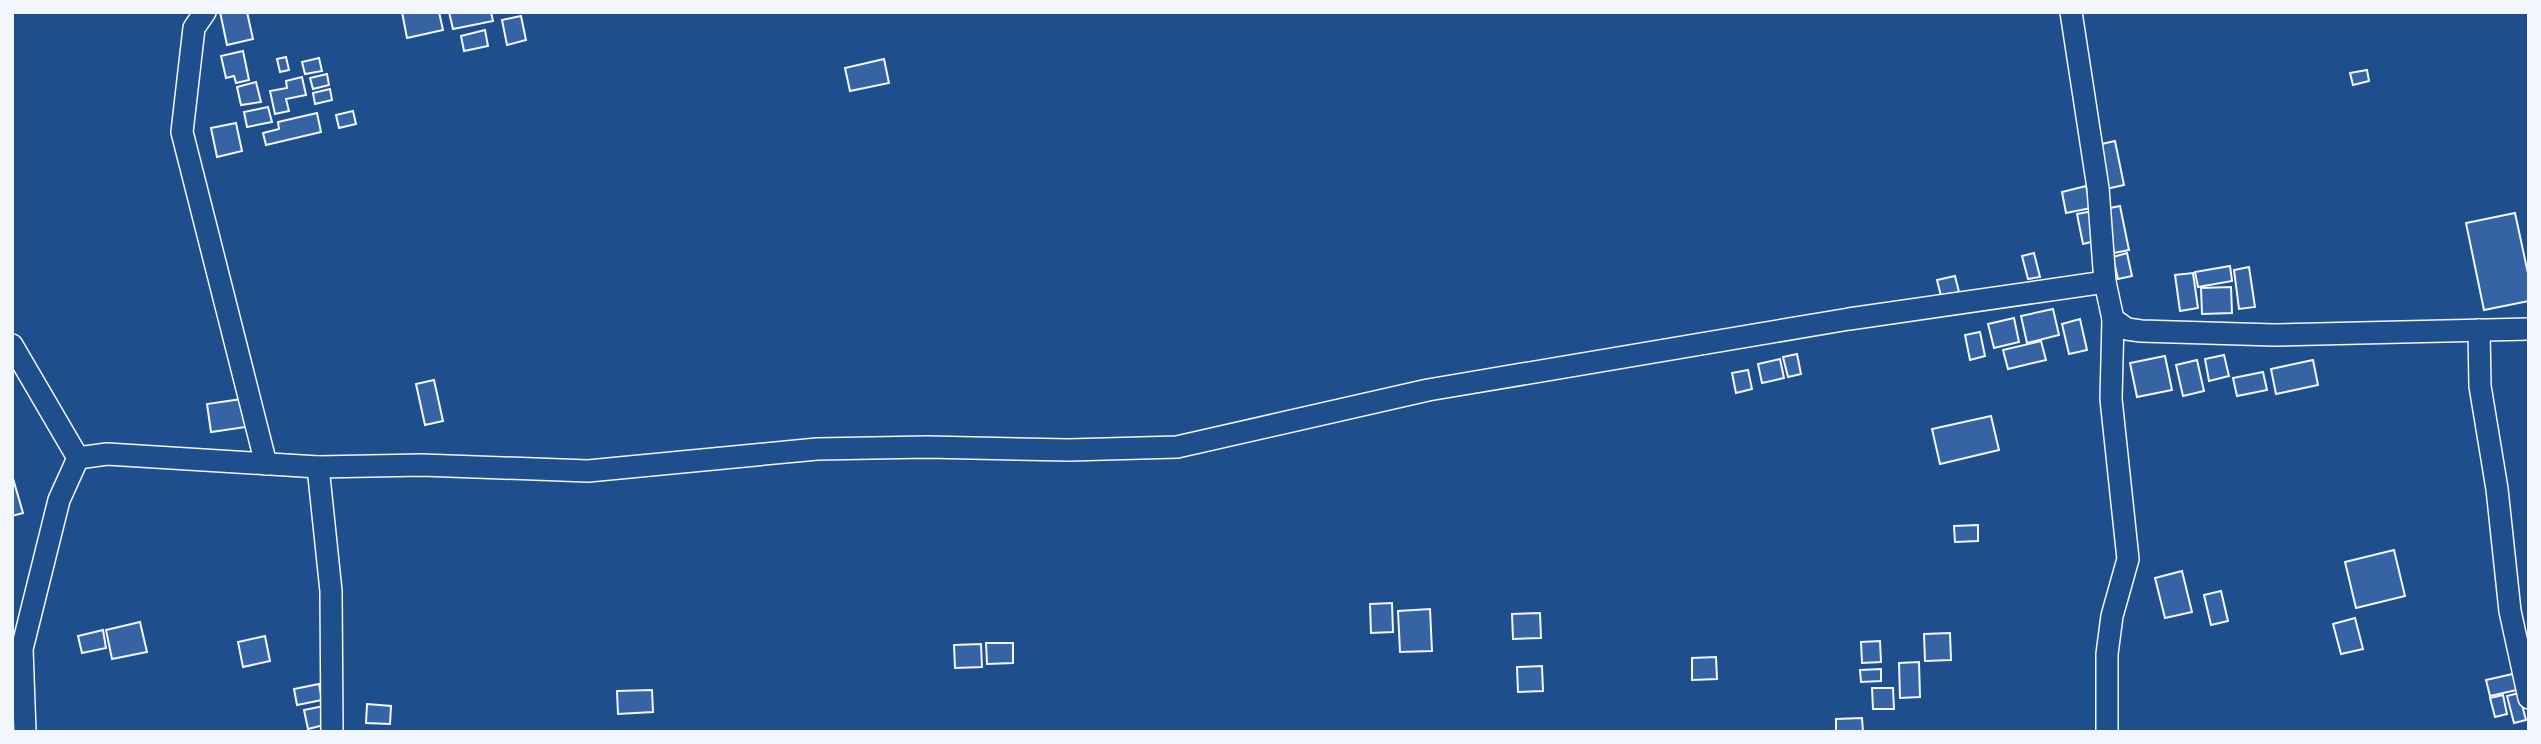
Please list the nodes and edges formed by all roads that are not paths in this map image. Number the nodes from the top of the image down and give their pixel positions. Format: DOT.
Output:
graph roads {
  1 [pos="205,12"];
  2 [pos="2071,12"];
  3 [pos="2105,282"];
  4 [pos="2113,319"];
  5 [pos="2479,330"];
  6 [pos="2529,330"];
  7 [pos="12,345"];
  8 [pos="78,458"];
  9 [pos="266,464"];
  10 [pos="318,467"];
  11 [pos="2529,698"];
  12 [pos="25,732"];
  13 [pos="332,732"];
  14 [pos="2107,732"];
  1 -- 9 [label="street"];
  2 -- 3 [label="street"];
  3 -- 4 [label="street"];
  3 -- 10 [label="street"];
  4 -- 5 [label="street"];
  4 -- 14 [label="street"];
  5 -- 6 [label="street"];
  5 -- 11 [label="street"];
  7 -- 8 [label="street"];
  8 -- 9 [label="street"];
  8 -- 12 [label="street"];
  9 -- 10 [label="street"];
  10 -- 13 [label="street"];
}
